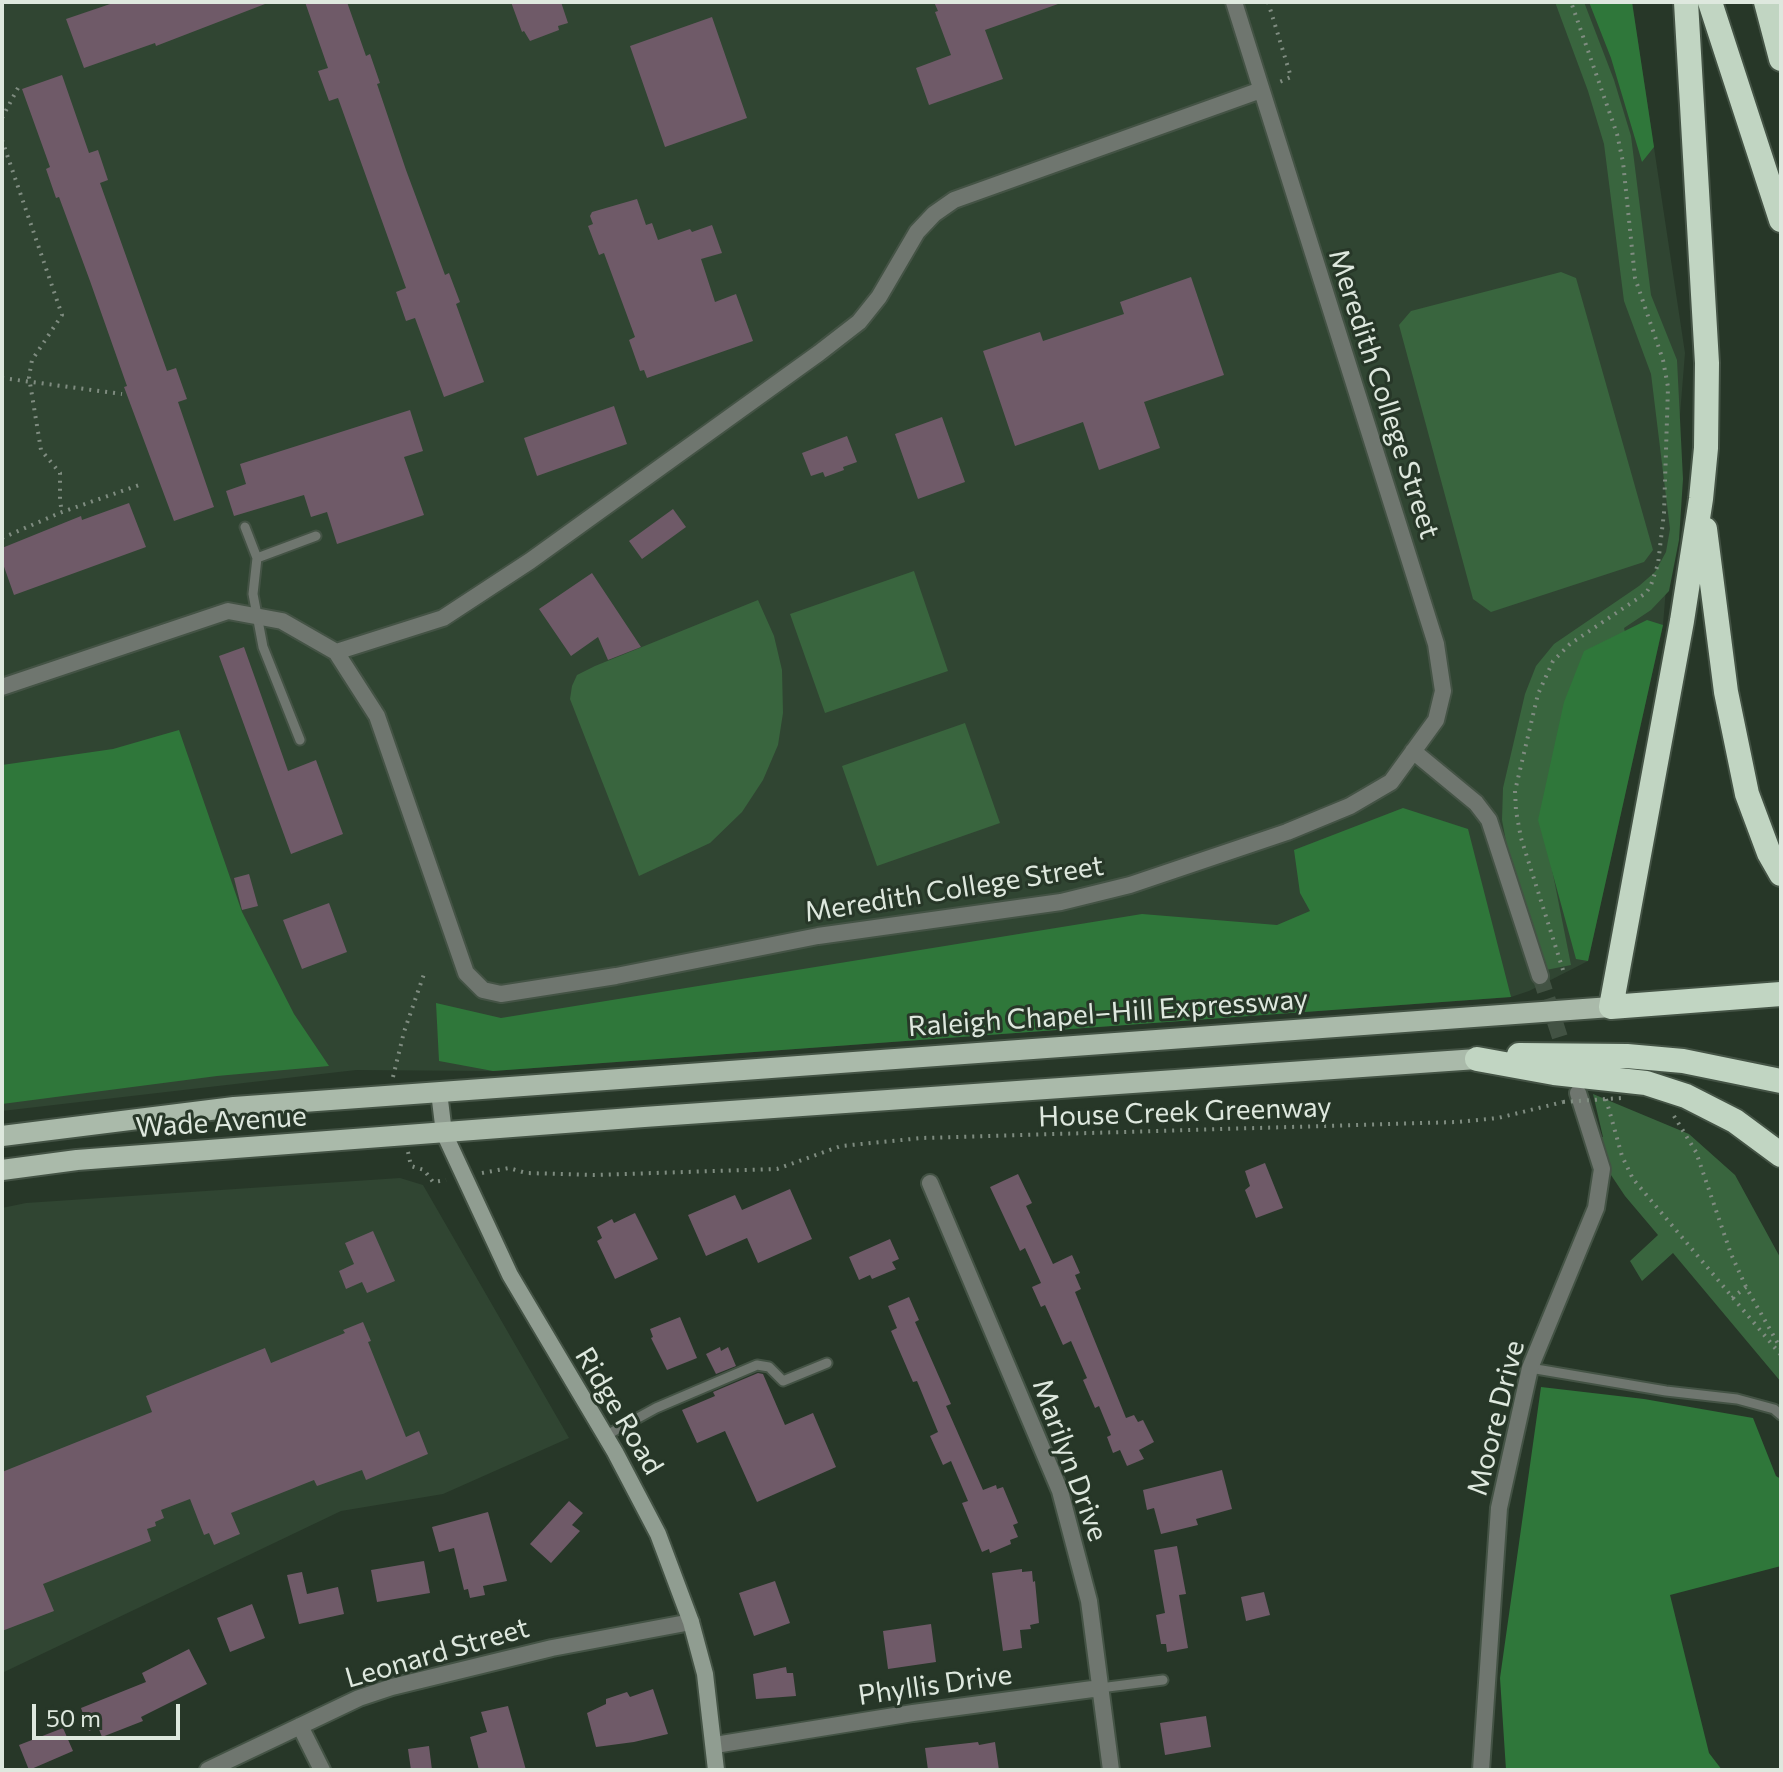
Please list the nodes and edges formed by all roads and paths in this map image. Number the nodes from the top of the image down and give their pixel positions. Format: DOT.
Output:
graph roads {
  1 [pos="1234,2"];
  2 [pos="1268,2"];
  3 [pos="1571,2"];
  4 [pos="1686,2"];
  5 [pos="1710,2"];
  6 [pos="1766,2"];
  7 [pos="1781,59"];
  8 [pos="19,86"];
  9 [pos="1261,90"];
  10 [pos="2,118"];
  11 [pos="2,140"];
  12 [pos="1781,220"];
  13 [pos="2,378"];
  14 [pos="30,383"];
  15 [pos="122,394"];
  16 [pos="142,484"];
  17 [pos="1701,499"];
  18 [pos="62,512"];
  19 [pos="245,527"];
  20 [pos="316,536"];
  21 [pos="2,538"];
  22 [pos="257,558"];
  23 [pos="259,617"];
  24 [pos="336,652"];
  25 [pos="2,687"];
  26 [pos="300,740"];
  27 [pos="1413,751"];
  28 [pos="1781,874"];
  29 [pos="1563,970"];
  30 [pos="424,974"];
  31 [pos="1540,976"];
  32 [pos="1781,994"];
  33 [pos="1611,1007"];
  34 [pos="1477,1059"];
  35 [pos="393,1077"];
  36 [pos="1781,1081"];
  37 [pos="439,1092"];
  38 [pos="1604,1093"];
  39 [pos="1571,1097"];
  40 [pos="1621,1098"];
  41 [pos="1668,1111"];
  42 [pos="444,1133"];
  43 [pos="2,1136"];
  44 [pos="1781,1155"];
  45 [pos="411,1166"];
  46 [pos="509,1168"];
  47 [pos="2,1170"];
  48 [pos="433,1182"];
  49 [pos="930,1183"];
  50 [pos="1746,1287"];
  51 [pos="1732,1298"];
  52 [pos="1781,1349"];
  53 [pos="1781,1355"];
  54 [pos="827,1363"];
  55 [pos="1530,1368"];
  56 [pos="1781,1415"];
  57 [pos="605,1436"];
  58 [pos="691,1622"];
  59 [pos="1163,1680"];
  60 [pos="1100,1688"];
  61 [pos="300,1726"];
  62 [pos="715,1745"];
  63 [pos="208,1770"];
  64 [pos="322,1770"];
  65 [pos="716,1770"];
  66 [pos="1111,1770"];
  67 [pos="1481,1770"];
  1 -- 9 [label="street, Meredith College Street"];
  2 -- 9 [label="path"];
  3 -- 29 [label="path"];
  4 -- 17 [label="highway"];
  5 -- 12 [label="highway"];
  6 -- 7 [label="highway"];
  8 -- 10 [label="path"];
  9 -- 24 [label="street"];
  9 -- 27 [label="street, Meredith College Street"];
  11 -- 14 [label="path"];
  13 -- 14 [label="path"];
  14 -- 15 [label="path"];
  14 -- 18 [label="path"];
  16 -- 18 [label="path"];
  17 -- 28 [label="highway"];
  17 -- 33 [label="highway"];
  18 -- 21 [label="path"];
  19 -- 22 [label="lane"];
  20 -- 22 [label="lane"];
  22 -- 23 [label="lane"];
  23 -- 24 [label="street, Meredith College Street"];
  23 -- 25 [label="street, Meredith College Street"];
  23 -- 26 [label="lane"];
  24 -- 27 [label="street, Meredith College Street"];
  27 -- 31 [label="street"];
  30 -- 35 [label="path"];
  32 -- 33 [label="highway, Raleigh Chapel–Hill Expressway"];
  33 -- 37 [label="main road, Raleigh Chapel–Hill Expressway"];
  34 -- 36 [label="highway"];
  34 -- 42 [label="main road"];
  34 -- 44 [label="highway"];
  37 -- 42 [label="street, Ridge Road"];
  37 -- 43 [label="main road, Wade Avenue"];
  38 -- 51 [label="path"];
  39 -- 40 [label="path, House Creek Greenway, bridge"];
  39 -- 46 [label="path, House Creek Greenway"];
  39 -- 55 [label="street, Moore Drive"];
  41 -- 50 [label="path"];
  42 -- 47 [label="main road, Wade Avenue"];
  42 -- 57 [label="street, Ridge Road"];
  45 -- 48 [label="path"];
  49 -- 60 [label="street, Marilyn Drive"];
  50 -- 51 [label="path"];
  50 -- 52 [label="path"];
  51 -- 53 [label="path"];
  54 -- 57 [label="lane"];
  55 -- 56 [label="lane"];
  55 -- 67 [label="street, Moore Drive"];
  57 -- 58 [label="street, Ridge Road"];
  58 -- 61 [label="street, Leonard Street"];
  58 -- 62 [label="street, Ridge Road"];
  59 -- 60 [label="lane, Phyllis Drive"];
  60 -- 62 [label="street, Phyllis Drive"];
  60 -- 66 [label="street, Marilyn Drive"];
  61 -- 63 [label="street, Leonard Street"];
  61 -- 64 [label="street"];
  62 -- 65 [label="street, Ridge Road"];
}
